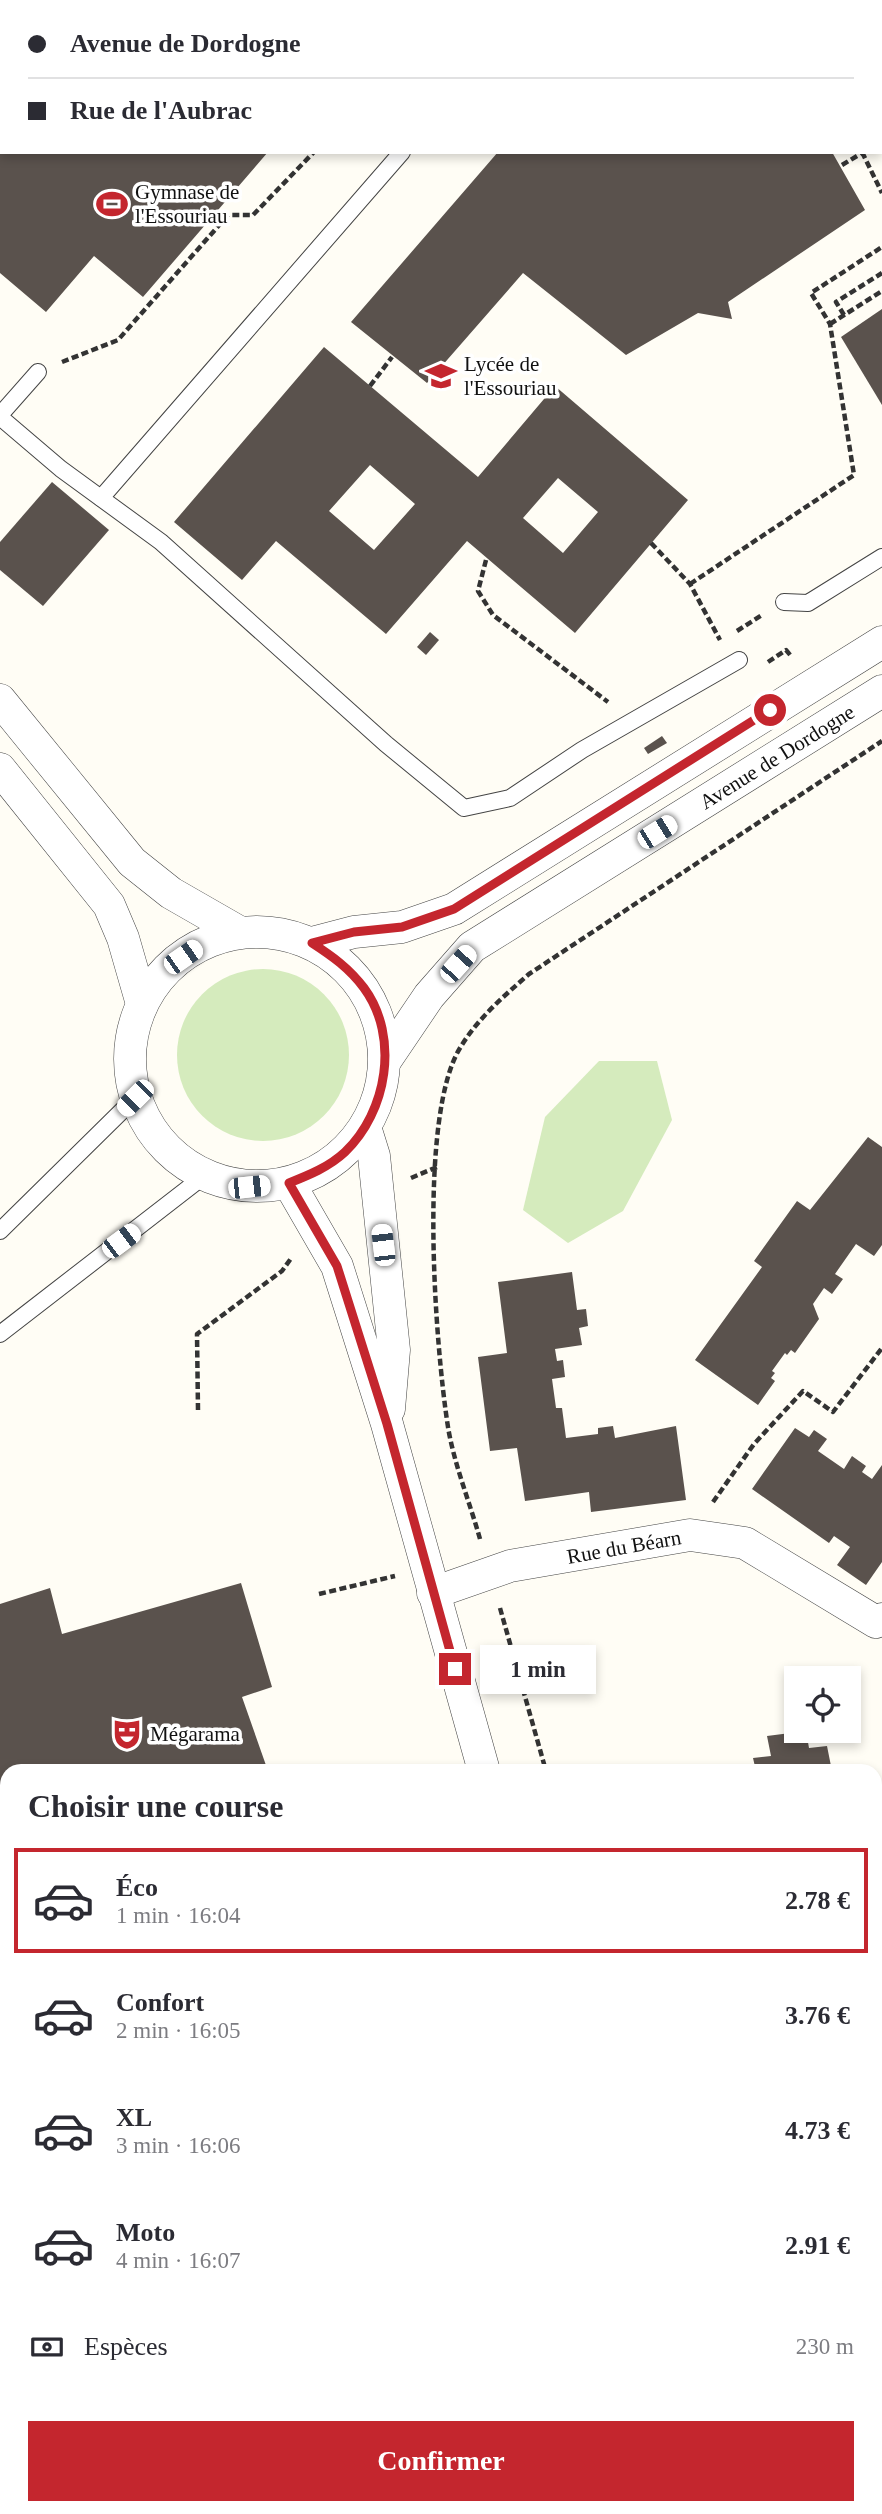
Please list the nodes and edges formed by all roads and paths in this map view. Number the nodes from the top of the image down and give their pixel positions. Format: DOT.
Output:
graph roads {
  1 [pos="312,154"];
  2 [pos="400,154"];
  3 [pos="859,154"];
  4 [pos="863,154"];
  5 [pos="842,165"];
  6 [pos="882,193"];
  7 [pos="882,247"];
  8 [pos="882,273"];
  9 [pos="882,291"];
  10 [pos="844,315"];
  11 [pos="830,324"];
  12 [pos="392,357"];
  13 [pos="38,372"];
  14 [pos="370,386"];
  15 [pos="0,416"];
  16 [pos="101,498"];
  17 [pos="651,543"];
  18 [pos="882,557"];
  19 [pos="486,559"];
  20 [pos="690,584"];
  21 [pos="783,602"];
  22 [pos="882,642"];
  23 [pos="739,660"];
  24 [pos="882,691"];
  25 [pos="0,700"];
  26 [pos="614,707"];
  27 [pos="882,741"];
  28 [pos="0,769"];
  29 [pos="239,932"];
  30 [pos="312,943"];
  31 [pos="142,1004"];
  32 [pos="385,1061"];
  33 [pos="135,1098"];
  34 [pos="365,1127"];
  35 [pos="437,1167"];
  36 [pos="204,1176"];
  37 [pos="289,1183"];
  38 [pos="376,1193"];
  39 [pos="316,1227"];
  40 [pos="1,1229"];
  41 [pos="0,1334"];
  42 [pos="882,1348"];
  43 [pos="198,1410"];
  44 [pos="387,1424"];
  45 [pos="690,1535"];
  46 [pos="491,1574"];
  47 [pos="429,1581"];
  48 [pos="319,1594"];
  49 [pos="882,1619"];
  50 [pos="482,1764"];
  51 [pos="544,1764"];
  1 -- 13 [label="path"];
  2 -- 16 [label="lane"];
  3 -- 5 [label="path"];
  4 -- 6 [label="path"];
  7 -- 11 [label="path"];
  8 -- 10 [label="path"];
  9 -- 10 [label="path"];
  10 -- 11 [label="path"];
  11 -- 20 [label="path"];
  12 -- 14 [label="path"];
  13 -- 15 [label="lane"];
  15 -- 16 [label="lane"];
  16 -- 23 [label="lane"];
  17 -- 20 [label="path"];
  18 -- 21 [label="lane"];
  19 -- 26 [label="path"];
  20 -- 21 [label="path"];
  22 -- 30 [label="street, Avenue de Dordogne"];
  24 -- 32 [label="street, Avenue de Dordogne"];
  25 -- 29 [label="street"];
  27 -- 35 [label="path"];
  28 -- 31 [label="street"];
  29 -- 30 [label="street"];
  29 -- 31 [label="street"];
  30 -- 32 [label="street"];
  31 -- 33 [label="street"];
  32 -- 34 [label="street"];
  33 -- 36 [label="street"];
  33 -- 40 [label="lane"];
  34 -- 37 [label="street"];
  34 -- 38 [label="street"];
  35 -- 38 [label="path"];
  35 -- 46 [label="path"];
  36 -- 37 [label="street"];
  36 -- 41 [label="lane"];
  37 -- 39 [label="street"];
  38 -- 44 [label="street"];
  39 -- 43 [label="path"];
  39 -- 44 [label="street"];
  42 -- 45 [label="path"];
  44 -- 47 [label="street"];
  45 -- 46 [label="street, Rue du Béarn"];
  45 -- 49 [label="street, Rue du Béarn"];
  46 -- 47 [label="street, Rue du Béarn"];
  46 -- 51 [label="path"];
  47 -- 48 [label="path"];
  47 -- 50 [label="street"];
}
